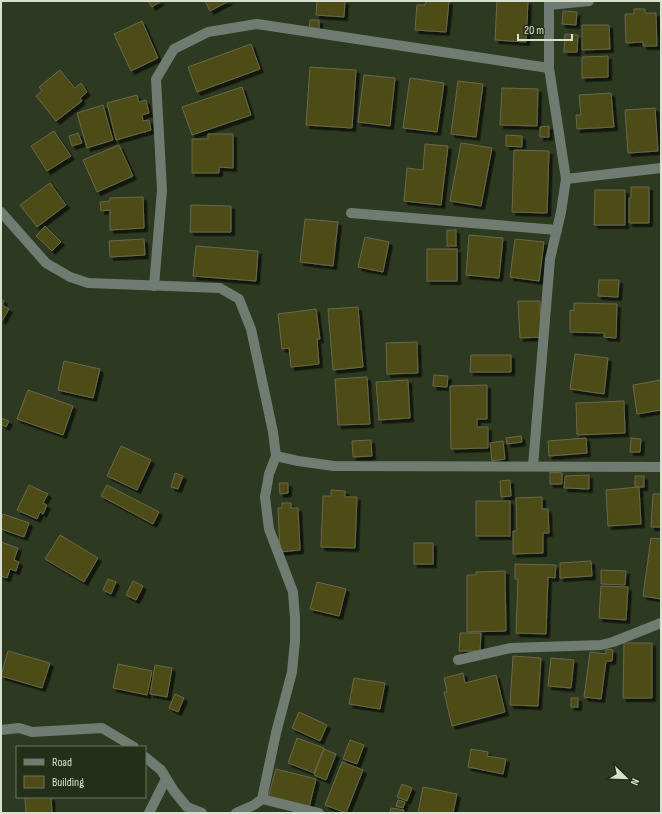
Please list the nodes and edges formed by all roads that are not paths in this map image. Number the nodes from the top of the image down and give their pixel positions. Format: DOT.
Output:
graph roads {
  1 [pos="590,1"];
  2 [pos="549,3"];
  3 [pos="549,68"];
  4 [pos="661,168"];
  5 [pos="566,179"];
  6 [pos="1,212"];
  7 [pos="351,213"];
  8 [pos="557,230"];
  9 [pos="154,286"];
  10 [pos="276,456"];
  11 [pos="533,466"];
  12 [pos="661,467"];
  13 [pos="661,623"];
  14 [pos="458,660"];
  15 [pos="1,730"];
  16 [pos="132,746"];
  17 [pos="146,758"];
  18 [pos="166,779"];
  19 [pos="262,799"];
  20 [pos="314,812"];
  21 [pos="149,813"];
  22 [pos="202,813"];
  23 [pos="236,813"];
  1 -- 2 [label="street"];
  2 -- 3 [label="street"];
  3 -- 5 [label="street"];
  3 -- 9 [label="street"];
  4 -- 5 [label="street"];
  5 -- 8 [label="street"];
  6 -- 9 [label="street"];
  7 -- 8 [label="street"];
  8 -- 11 [label="street"];
  9 -- 10 [label="street"];
  10 -- 11 [label="street"];
  10 -- 19 [label="street"];
  11 -- 12 [label="street"];
  13 -- 14 [label="street"];
  15 -- 16 [label="street"];
  17 -- 18 [label="street"];
  18 -- 21 [label="street"];
  18 -- 22 [label="street"];
  19 -- 20 [label="street"];
  19 -- 23 [label="street"];
}
